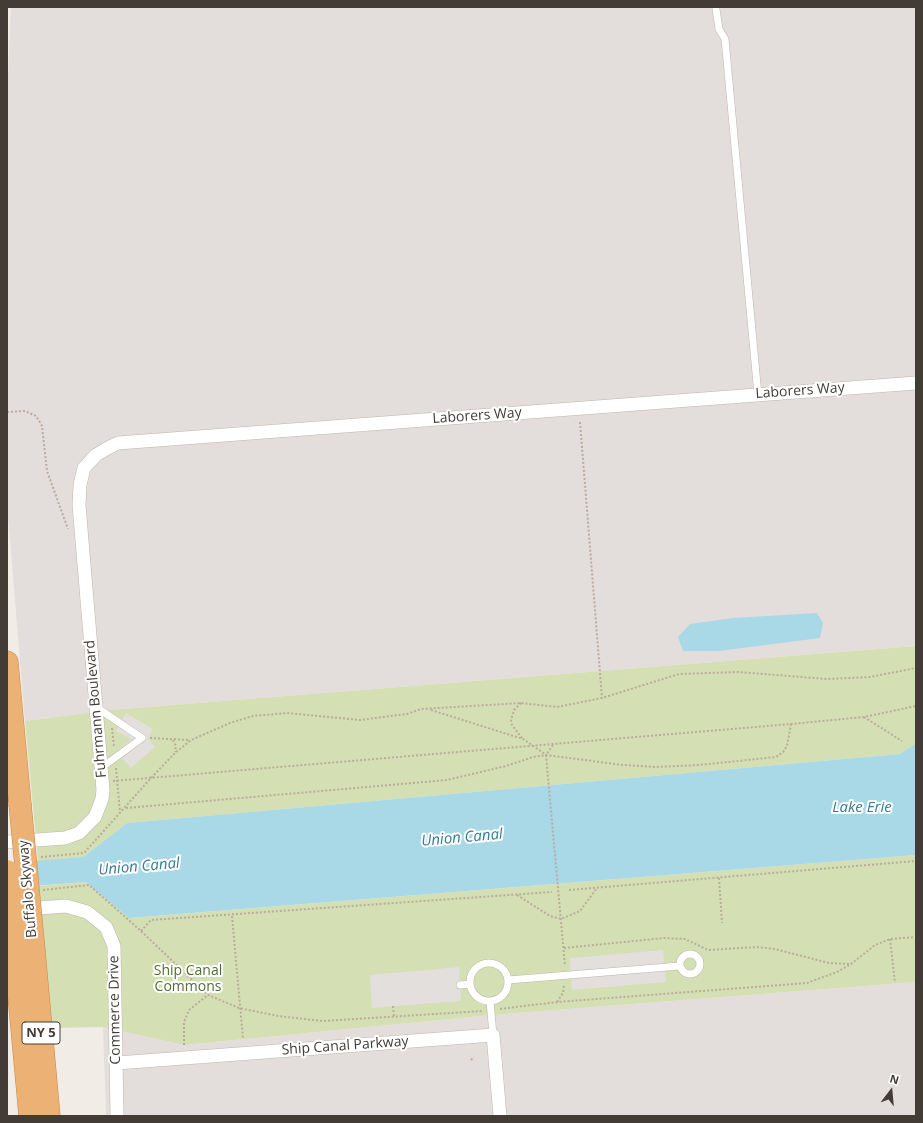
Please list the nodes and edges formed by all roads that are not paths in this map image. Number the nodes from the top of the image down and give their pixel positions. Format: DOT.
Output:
graph roads {
  1 [pos="716,9"];
  2 [pos="916,383"];
  3 [pos="758,395"];
  4 [pos="79,505"];
  5 [pos="7,662"];
  6 [pos="96,707"];
  7 [pos="101,768"];
  8 [pos="7,842"];
  9 [pos="7,871"];
  10 [pos="13,910"];
  11 [pos="24,952"];
  12 [pos="680,966"];
  13 [pos="508,980"];
  14 [pos="470,984"];
  15 [pos="460,985"];
  16 [pos="490,1001"];
  17 [pos="492,1035"];
  18 [pos="117,1062"];
  19 [pos="30,1116"];
  20 [pos="49,1116"];
  21 [pos="117,1116"];
  22 [pos="500,1116"];
  1 -- 3 [label="lane"];
  2 -- 3 [label="street, Laborers Way"];
  3 -- 4 [label="street, Laborers Way"];
  4 -- 6 [label="street, Fuhrmann Boulevard"];
  5 -- 11 [label="highway, Buffalo Skyway / NY 5, bridge"];
  6 -- 7 [label="street, Fuhrmann Boulevard"];
  6 -- 7 [label="lane"];
  7 -- 8 [label="street, Fuhrmann Boulevard"];
  9 -- 11 [label="highway, Buffalo Skyway / NY 5, bridge"];
  10 -- 18 [label="street, Commerce Drive"];
  11 -- 19 [label="highway, Buffalo Skyway / NY 5"];
  11 -- 20 [label="highway, Buffalo Skyway / NY 5"];
  12 -- 13 [label="lane"];
  13 -- 14 [label="lane"];
  13 -- 16 [label="lane"];
  14 -- 15 [label="lane"];
  14 -- 16 [label="lane"];
  16 -- 17 [label="lane"];
  17 -- 18 [label="street, Ship Canal Parkway"];
  17 -- 22 [label="street"];
  18 -- 21 [label="street, Commerce Drive"];
}
